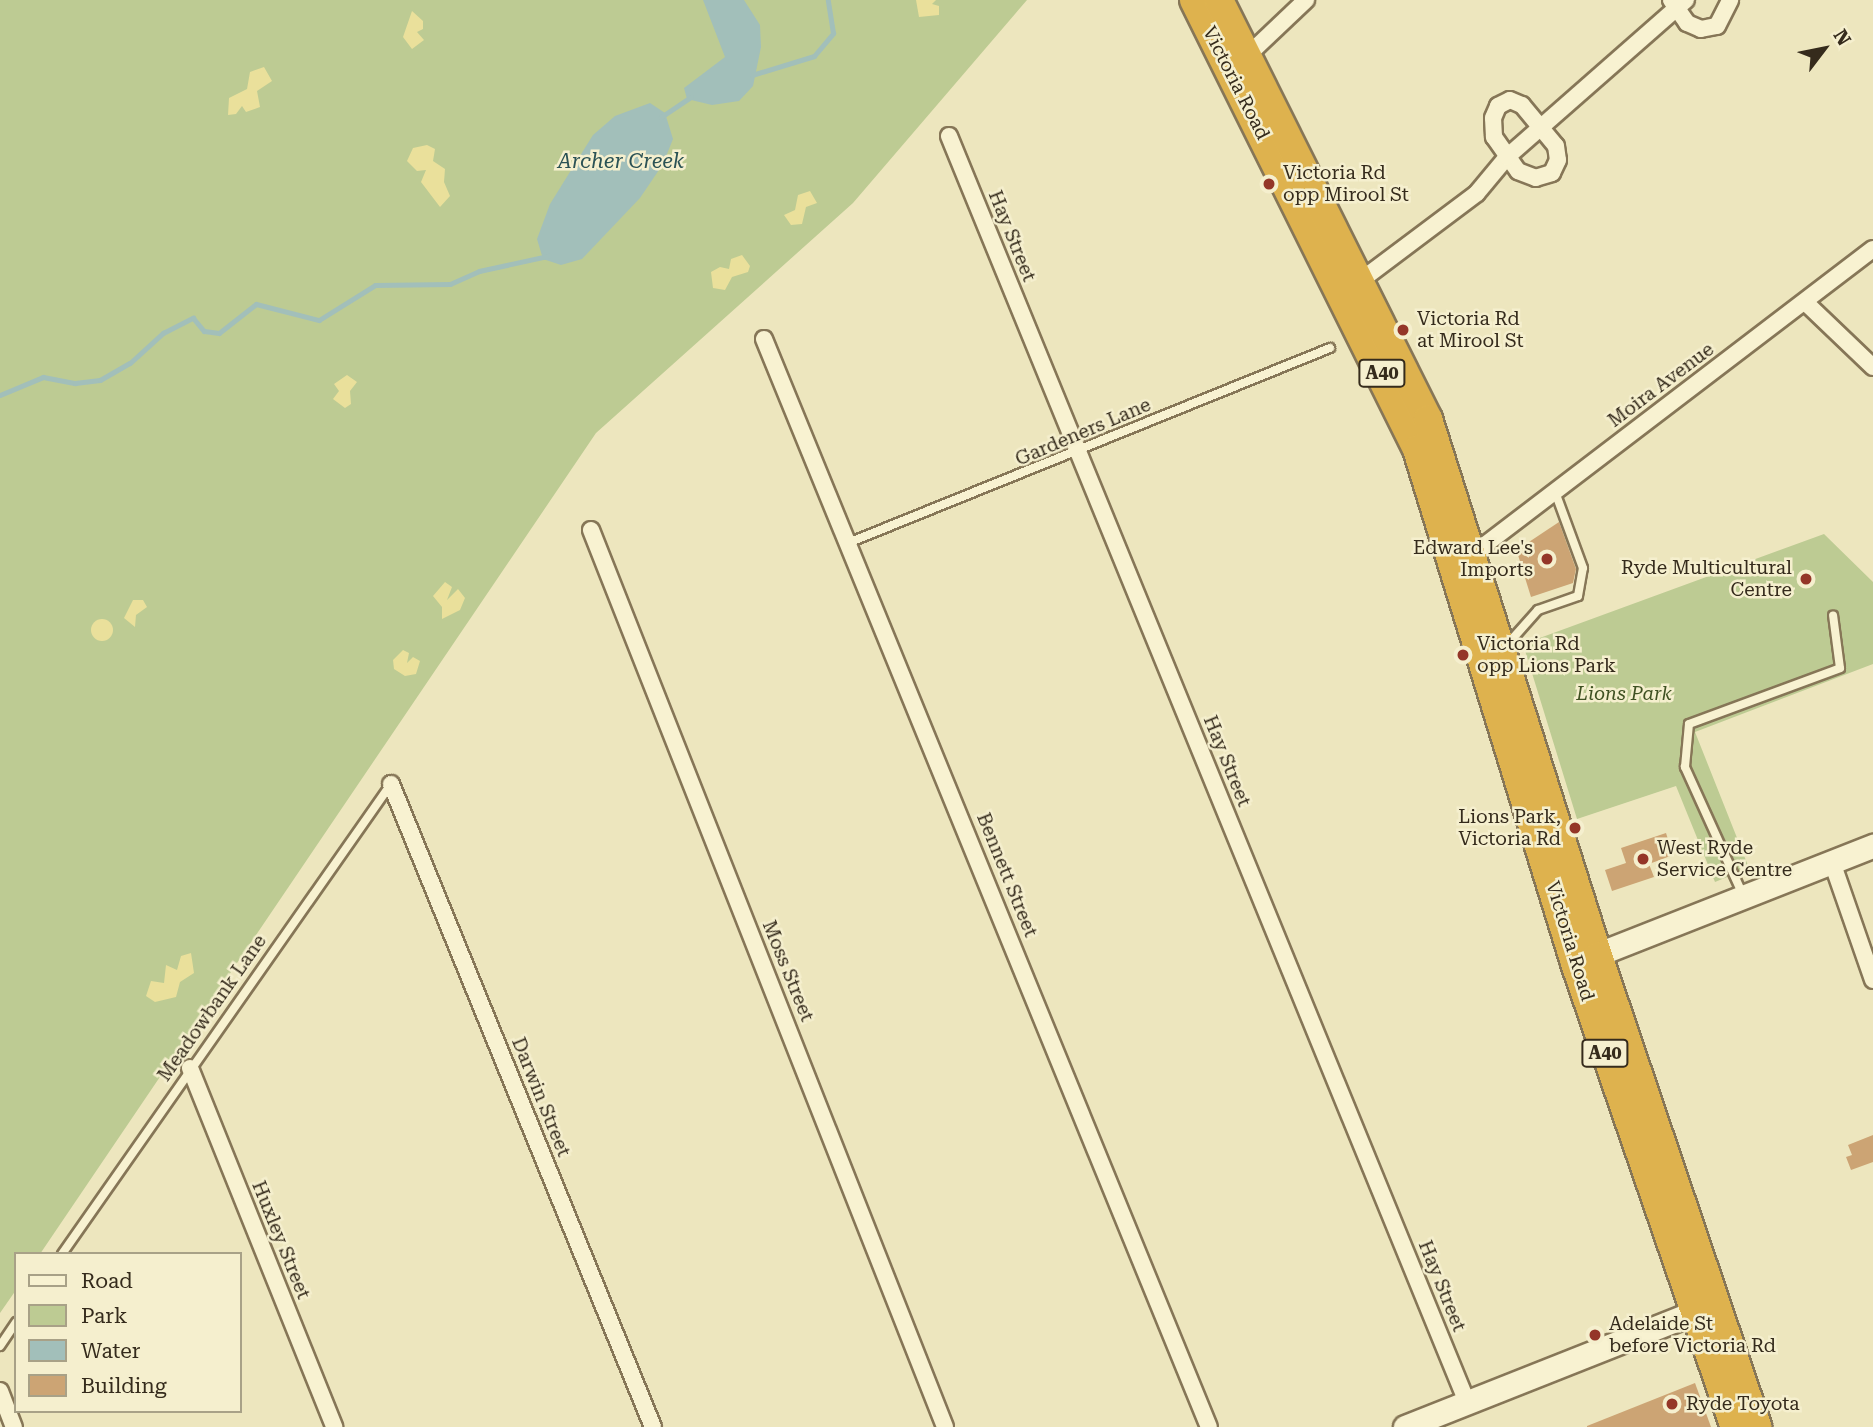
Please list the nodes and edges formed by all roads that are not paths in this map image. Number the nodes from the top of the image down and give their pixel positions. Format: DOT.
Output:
graph roads {
  1 [pos="1194,0"];
  2 [pos="1219,0"];
  3 [pos="1306,0"];
  4 [pos="1730,0"];
  5 [pos="1678,2"];
  6 [pos="1248,55"];
  7 [pos="1543,127"];
  8 [pos="948,136"];
  9 [pos="1507,157"];
  10 [pos="1873,248"];
  11 [pos="1360,281"];
  12 [pos="1805,302"];
  13 [pos="764,340"];
  14 [pos="1330,348"];
  15 [pos="1873,367"];
  16 [pos="1078,452"];
  17 [pos="1555,492"];
  18 [pos="591,530"];
  19 [pos="848,543"];
  20 [pos="1473,554"];
  21 [pos="1833,615"];
  22 [pos="1503,649"];
  23 [pos="391,784"];
  24 [pos="1873,846"];
  25 [pos="1832,862"];
  26 [pos="1744,898"];
  27 [pos="1587,959"];
  28 [pos="1873,980"];
  29 [pos="190,1068"];
  30 [pos="63,1252"];
  31 [pos="1707,1308"];
  32 [pos="14,1325"];
  33 [pos="0,1346"];
  34 [pos="0,1391"];
  35 [pos="1467,1402"];
  36 [pos="15,1427"];
  37 [pos="334,1427"];
  38 [pos="653,1427"];
  39 [pos="945,1427"];
  40 [pos="1209,1427"];
  41 [pos="1405,1427"];
  42 [pos="1735,1427"];
  43 [pos="1757,1427"];
  1 -- 27 [label="highway, Victoria Road / A40"];
  2 -- 6 [label="highway, Victoria Road / A40"];
  3 -- 6 [label="street"];
  4 -- 5 [label="street"];
  5 -- 7 [label="street"];
  6 -- 11 [label="highway, Victoria Road / A40"];
  7 -- 9 [label="street"];
  7 -- 9 [label="street"];
  7 -- 9 [label="street"];
  8 -- 16 [label="street, Hay Street"];
  9 -- 11 [label="street"];
  10 -- 12 [label="street, Moira Avenue"];
  11 -- 20 [label="highway, Victoria Road / A40"];
  12 -- 15 [label="street"];
  12 -- 17 [label="street, Moira Avenue"];
  13 -- 19 [label="street, Bennett Street"];
  14 -- 16 [label="lane, Gardeners Lane"];
  16 -- 19 [label="lane, Gardeners Lane"];
  16 -- 35 [label="street, Hay Street"];
  17 -- 20 [label="street, Moira Avenue"];
  17 -- 22 [label="lane"];
  18 -- 39 [label="street, Moss Street"];
  19 -- 40 [label="street, Bennett Street"];
  20 -- 22 [label="highway, Victoria Road / A40"];
  21 -- 26 [label="lane"];
  22 -- 27 [label="highway, Victoria Road / A40"];
  23 -- 29 [label="lane, Meadowbank Lane"];
  23 -- 38 [label="street, Darwin Street"];
  24 -- 25 [label="street"];
  25 -- 26 [label="street"];
  25 -- 28 [label="street"];
  26 -- 27 [label="street"];
  27 -- 31 [label="highway, Victoria Road / A40"];
  29 -- 30 [label="lane, Meadowbank Lane"];
  29 -- 37 [label="street, Huxley Street"];
  31 -- 35 [label="street"];
  31 -- 42 [label="highway, Victoria Road / A40"];
  31 -- 43 [label="highway, Victoria Road / A40"];
  32 -- 33 [label="lane"];
  34 -- 36 [label="street"];
  35 -- 41 [label="street"];
}
